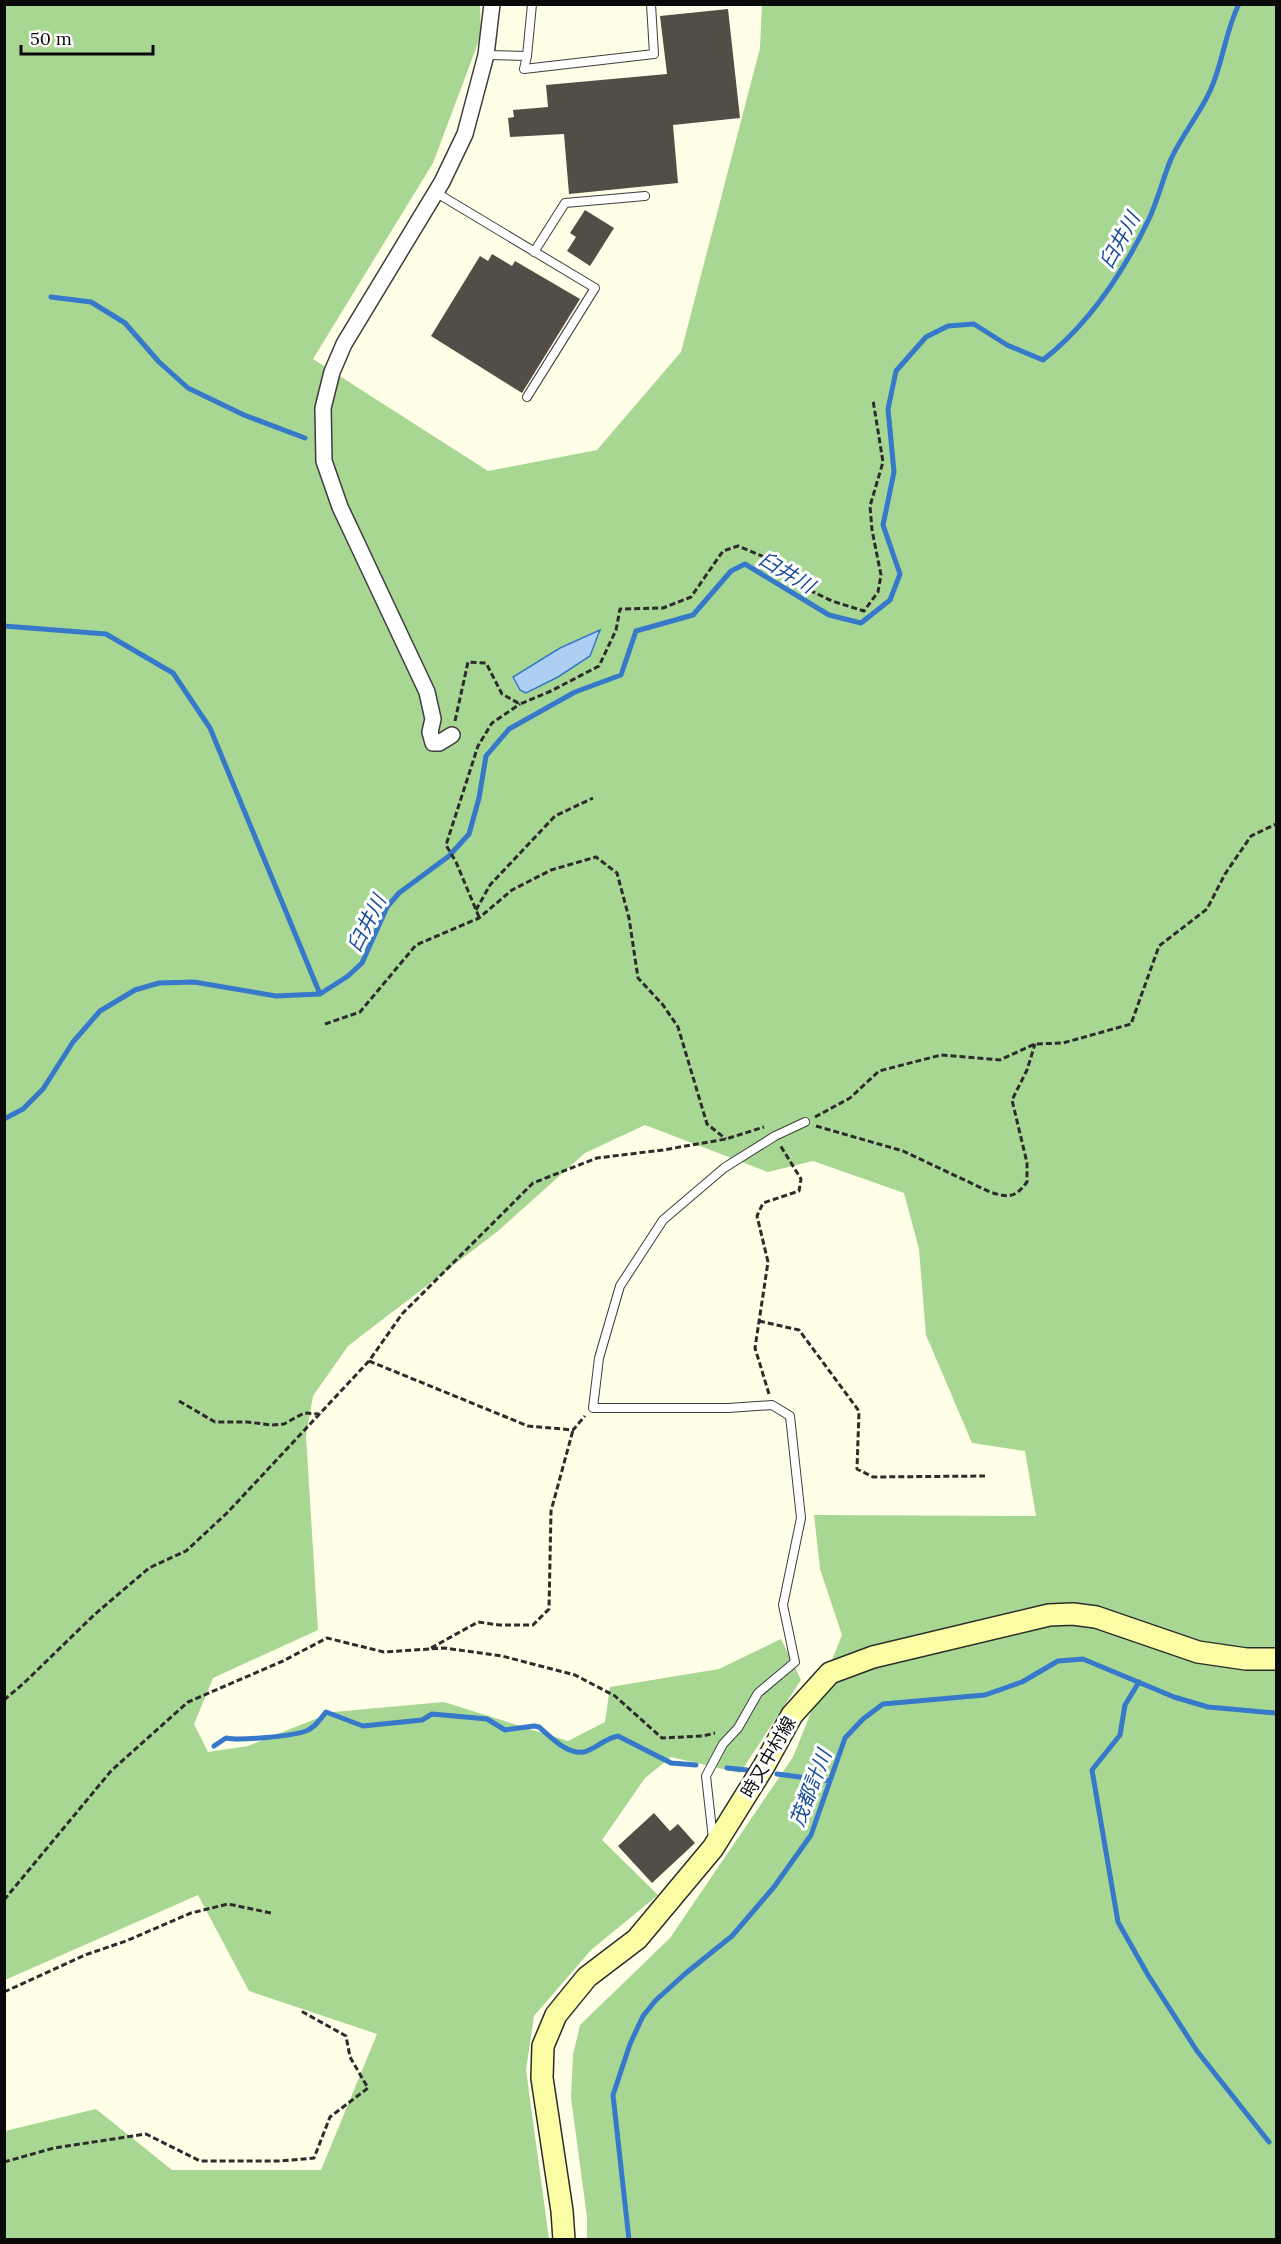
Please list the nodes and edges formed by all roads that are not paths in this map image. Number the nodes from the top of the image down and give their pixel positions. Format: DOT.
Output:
graph roads {
  1 [pos="492,4"];
  2 [pos="532,4"];
  3 [pos="651,4"];
  4 [pos="486,55"];
  5 [pos="527,56"];
  6 [pos="435,192"];
  7 [pos="645,196"];
  8 [pos="534,252"];
  9 [pos="527,397"];
  10 [pos="452,735"];
  11 [pos="805,1122"];
  12 [pos="1276,1659"];
  13 [pos="713,1848"];
  14 [pos="564,2240"];
  1 -- 4 [label="street"];
  2 -- 5 [label="lane"];
  3 -- 5 [label="lane"];
  4 -- 5 [label="lane"];
  4 -- 6 [label="street"];
  6 -- 8 [label="lane"];
  6 -- 10 [label="street"];
  7 -- 8 [label="lane"];
  8 -- 9 [label="lane"];
  11 -- 13 [label="lane"];
  12 -- 13 [label="main road, 時又中村線"];
  13 -- 14 [label="main road, 時又中村線"];
}
